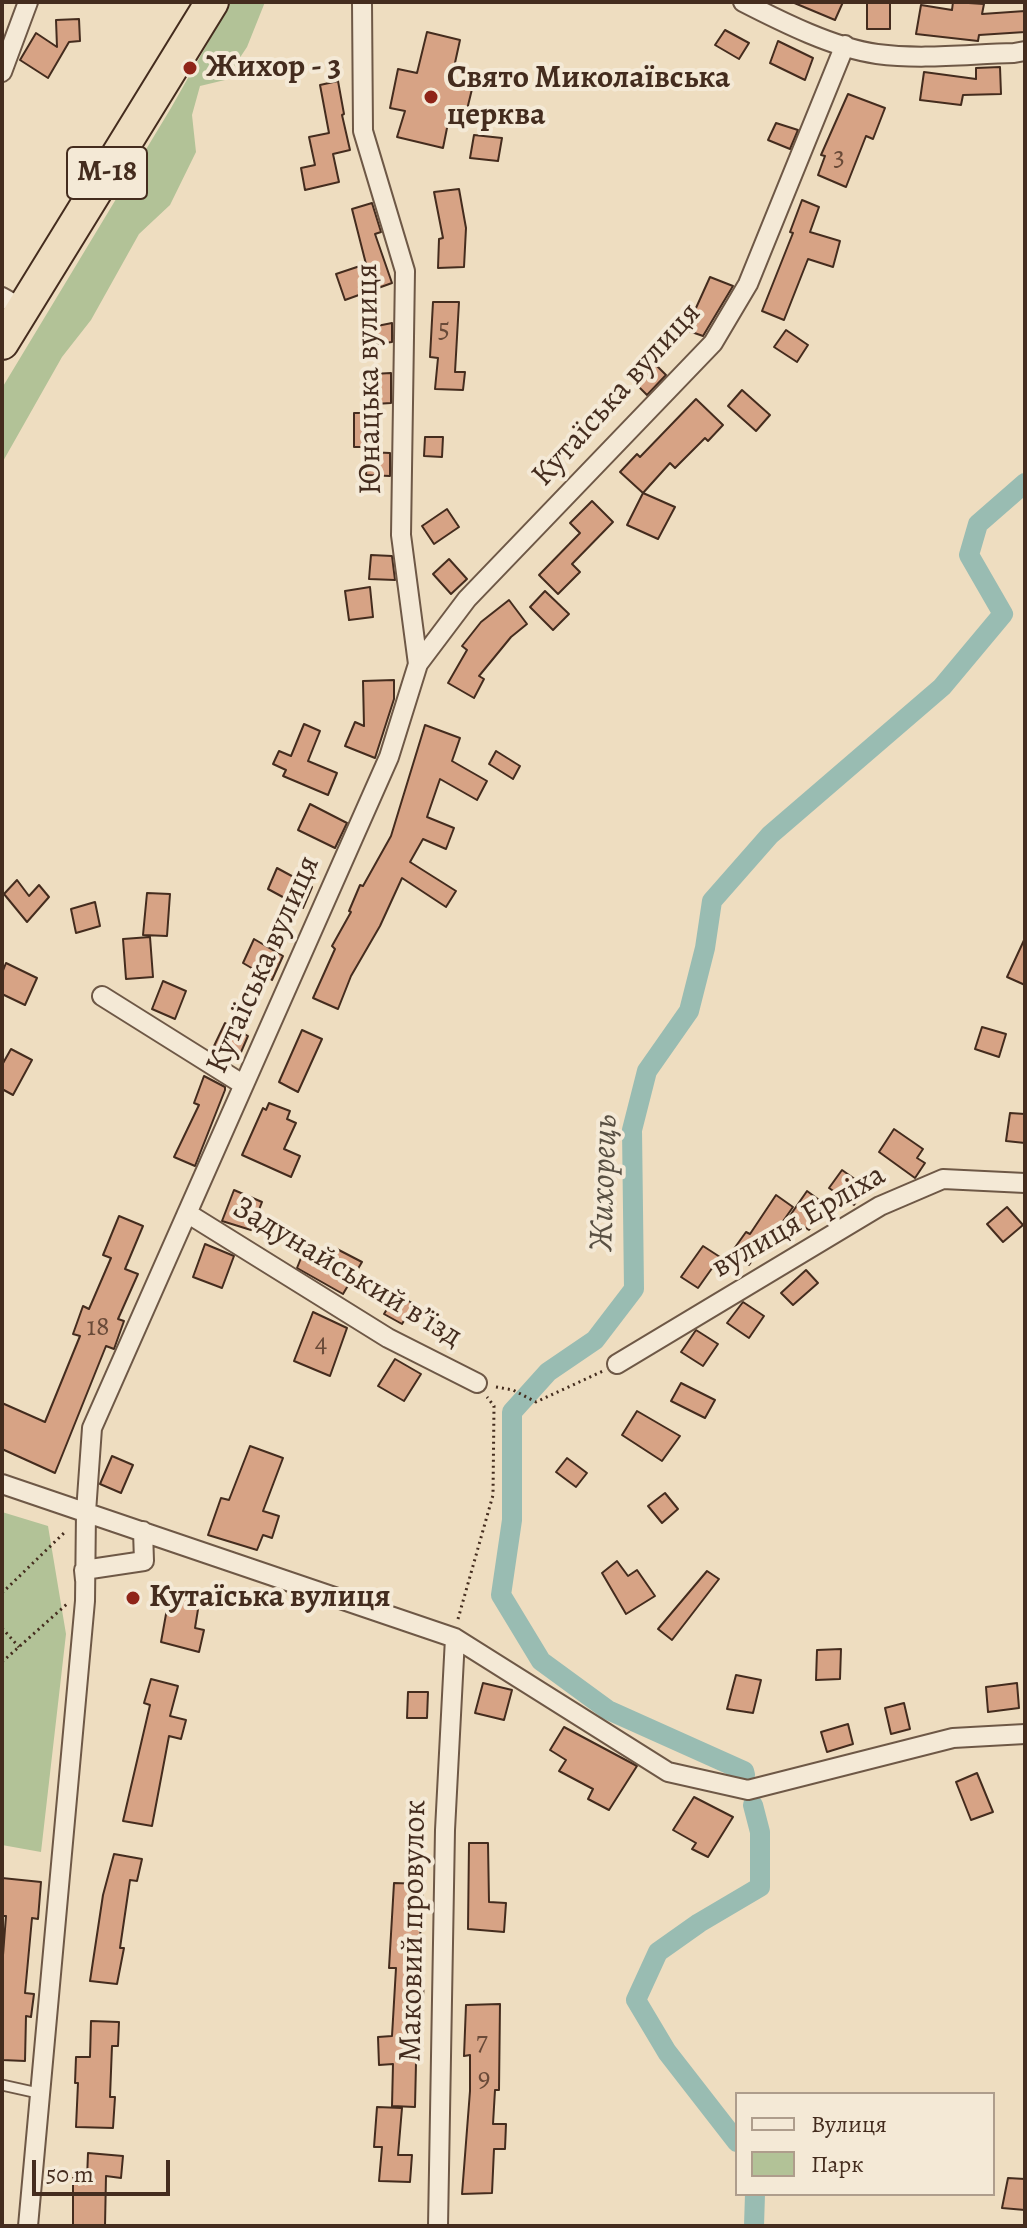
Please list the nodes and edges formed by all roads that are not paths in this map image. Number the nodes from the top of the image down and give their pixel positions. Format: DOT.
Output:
graph roads {
  1 [pos="28,2"];
  2 [pos="212,2"];
  3 [pos="362,2"];
  4 [pos="743,2"];
  5 [pos="845,45"];
  6 [pos="1025,51"];
  7 [pos="2,72"];
  8 [pos="13,303"];
  9 [pos="2,343"];
  10 [pos="418,664"];
  11 [pos="102,996"];
  12 [pos="244,1085"];
  13 [pos="1025,1183"];
  14 [pos="187,1213"];
  15 [pos="617,1364"];
  16 [pos="477,1383"];
  17 [pos="2,1484"];
  18 [pos="86,1512"];
  19 [pos="143,1531"];
  20 [pos="85,1588"];
  21 [pos="455,1638"];
  22 [pos="1025,1734"];
  23 [pos="2,2085"];
  24 [pos="38,2093"];
  25 [pos="28,2226"];
  26 [pos="438,2226"];
  1 -- 7 [label="street"];
  2 -- 8 [label="highway, М-18"];
  3 -- 10 [label="street, Юнацька вулиця"];
  4 -- 5 [label="street"];
  5 -- 6 [label="street"];
  5 -- 10 [label="street, Кутаїська вулиця"];
  8 -- 9 [label="highway, М-18"];
  10 -- 12 [label="street, Кутаїська вулиця"];
  11 -- 12 [label="street"];
  12 -- 14 [label="street, Кутаїська вулиця"];
  13 -- 15 [label="street, вулиця Ерліха"];
  14 -- 16 [label="street, Задунайський в’їзд"];
  14 -- 18 [label="street, Кутаїська вулиця"];
  17 -- 18 [label="street"];
  18 -- 19 [label="street"];
  18 -- 20 [label="street, Кутаїська вулиця"];
  19 -- 20 [label="street"];
  19 -- 21 [label="street"];
  20 -- 24 [label="street, Кутаїська вулиця"];
  21 -- 22 [label="street"];
  21 -- 26 [label="street, Маковий провулок"];
  23 -- 24 [label="lane"];
  24 -- 25 [label="street, Кутаїська вулиця"];
}
